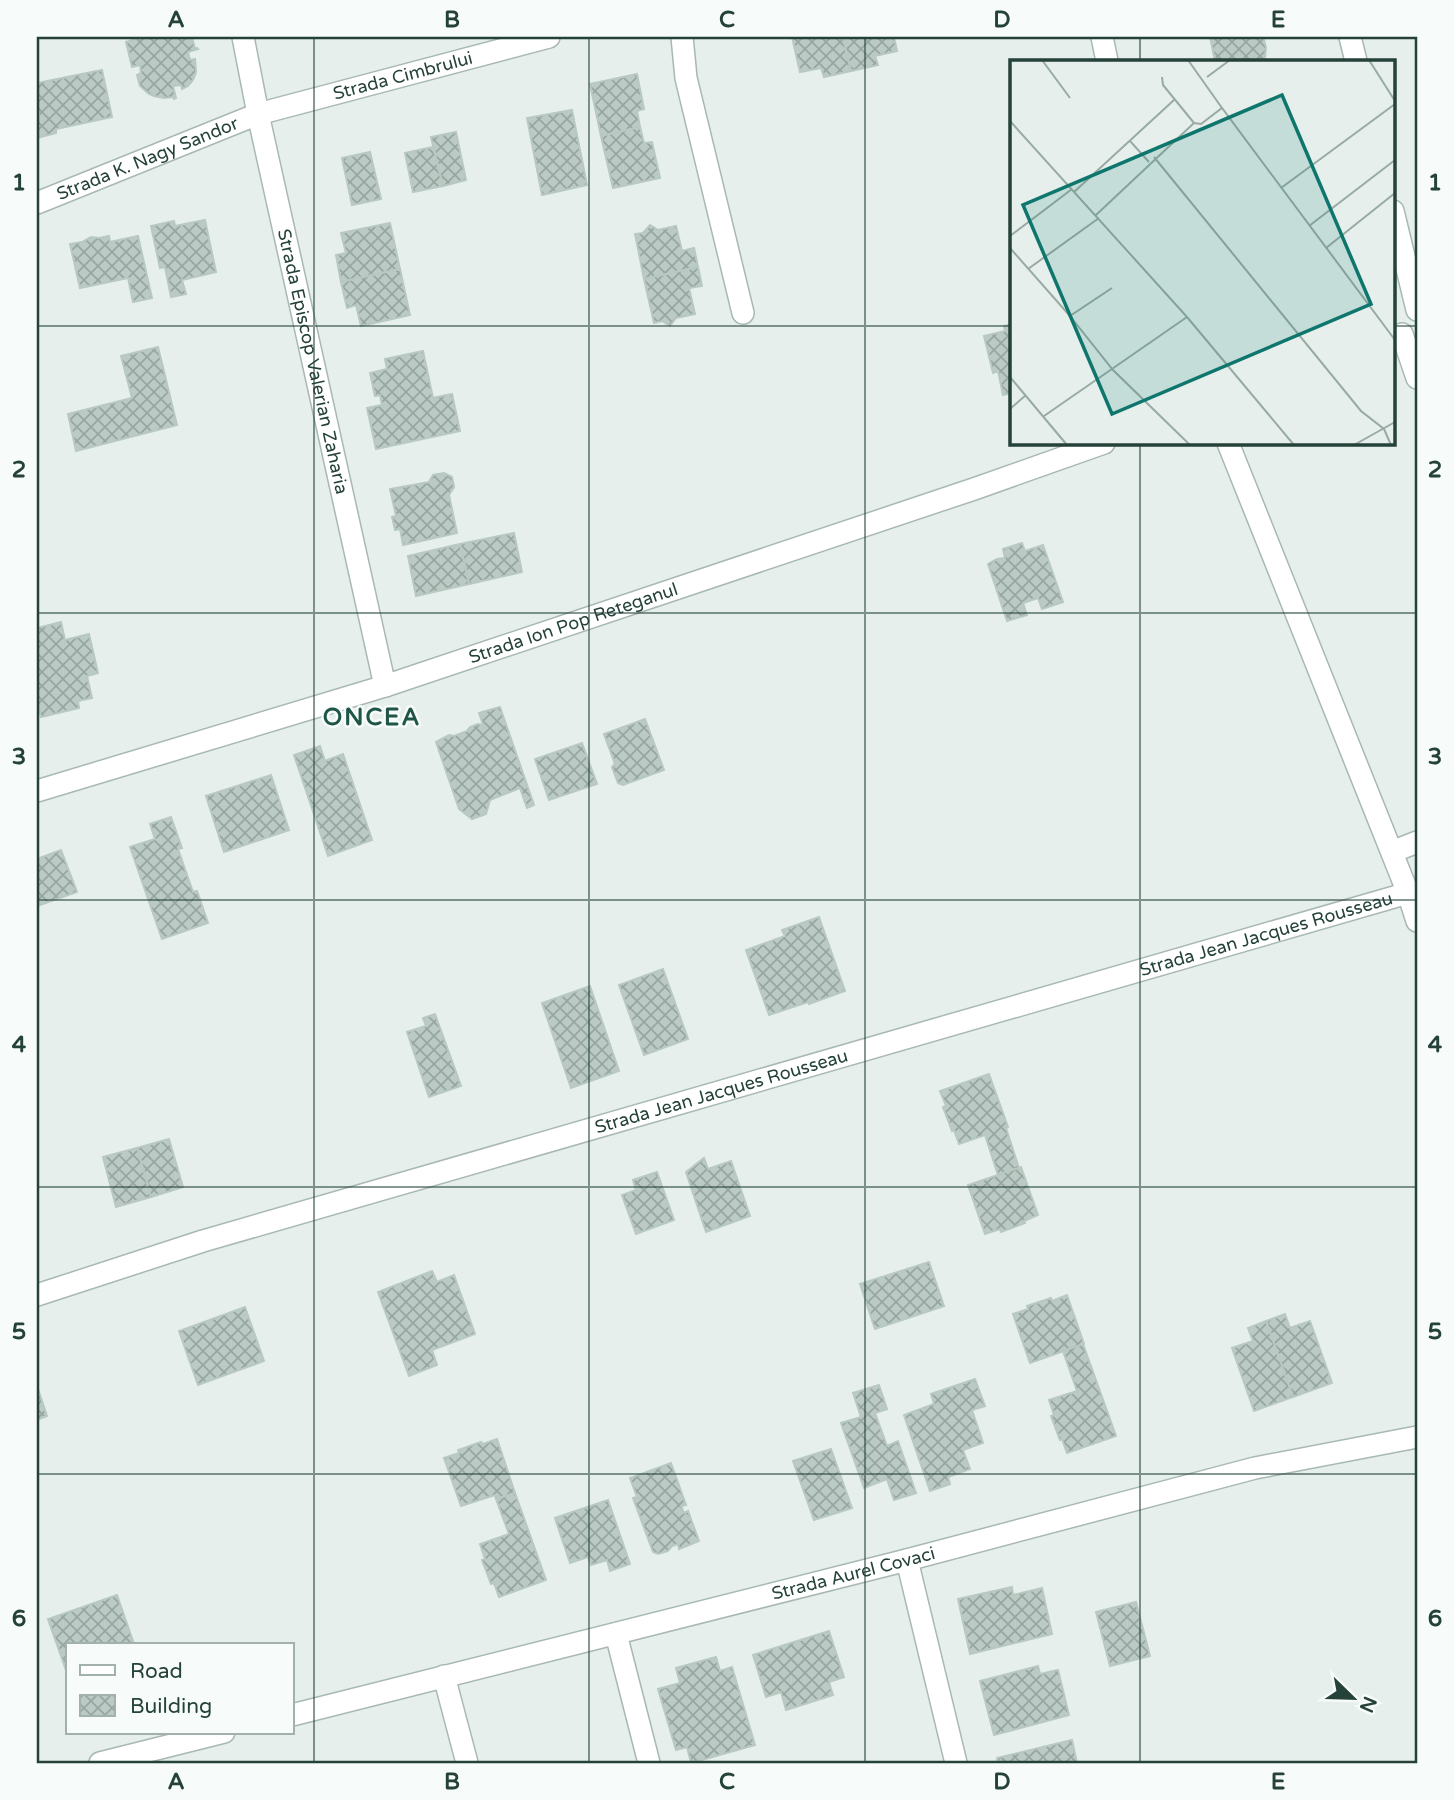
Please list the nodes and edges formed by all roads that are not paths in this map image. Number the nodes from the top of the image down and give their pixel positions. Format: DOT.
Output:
graph roads {
  1 [pos="243,37"];
  2 [pos="549,37"];
  3 [pos="682,37"];
  4 [pos="1102,37"];
  5 [pos="1350,37"];
  6 [pos="1107,60"];
  7 [pos="1356,60"];
  8 [pos="258,114"];
  9 [pos="37,203"];
  10 [pos="1394,215"];
  11 [pos="1417,310"];
  12 [pos="743,313"];
  13 [pos="1404,334"];
  14 [pos="1417,378"];
  15 [pos="1101,444"];
  16 [pos="1228,444"];
  17 [pos="385,687"];
  18 [pos="37,791"];
  19 [pos="1417,842"];
  20 [pos="1392,852"];
  21 [pos="1408,892"];
  22 [pos="1417,921"];
  23 [pos="37,1295"];
  24 [pos="1417,1437"];
  25 [pos="907,1560"];
  26 [pos="616,1634"];
  27 [pos="444,1676"];
  28 [pos="294,1714"];
  29 [pos="217,1734"];
  30 [pos="100,1763"];
  31 [pos="467,1763"];
  32 [pos="649,1763"];
  33 [pos="956,1763"];
  1 -- 8 [label="street, Strada Episcop Valerian Zaharia"];
  2 -- 8 [label="street, Strada Cimbrului"];
  3 -- 12 [label="street"];
  4 -- 6 [label="street"];
  5 -- 7 [label="street"];
  8 -- 9 [label="street, Strada K. Nagy Sandor"];
  8 -- 17 [label="street, Strada Episcop Valerian Zaharia"];
  10 -- 11 [label="street"];
  13 -- 14 [label="street"];
  15 -- 17 [label="street, Strada Ion Pop Reteganul"];
  16 -- 20 [label="street"];
  17 -- 18 [label="street, Strada Ion Pop Reteganul"];
  19 -- 20 [label="street"];
  20 -- 21 [label="street"];
  21 -- 22 [label="street"];
  21 -- 23 [label="street, Strada Jean Jacques Rousseau"];
  24 -- 25 [label="street, Strada Aurel Covaci"];
  25 -- 26 [label="street, Strada Aurel Covaci"];
  25 -- 33 [label="street"];
  26 -- 27 [label="street, Strada Aurel Covaci"];
  26 -- 32 [label="street"];
  27 -- 28 [label="street, Strada Aurel Covaci"];
  27 -- 31 [label="street"];
  29 -- 30 [label="street"];
}
